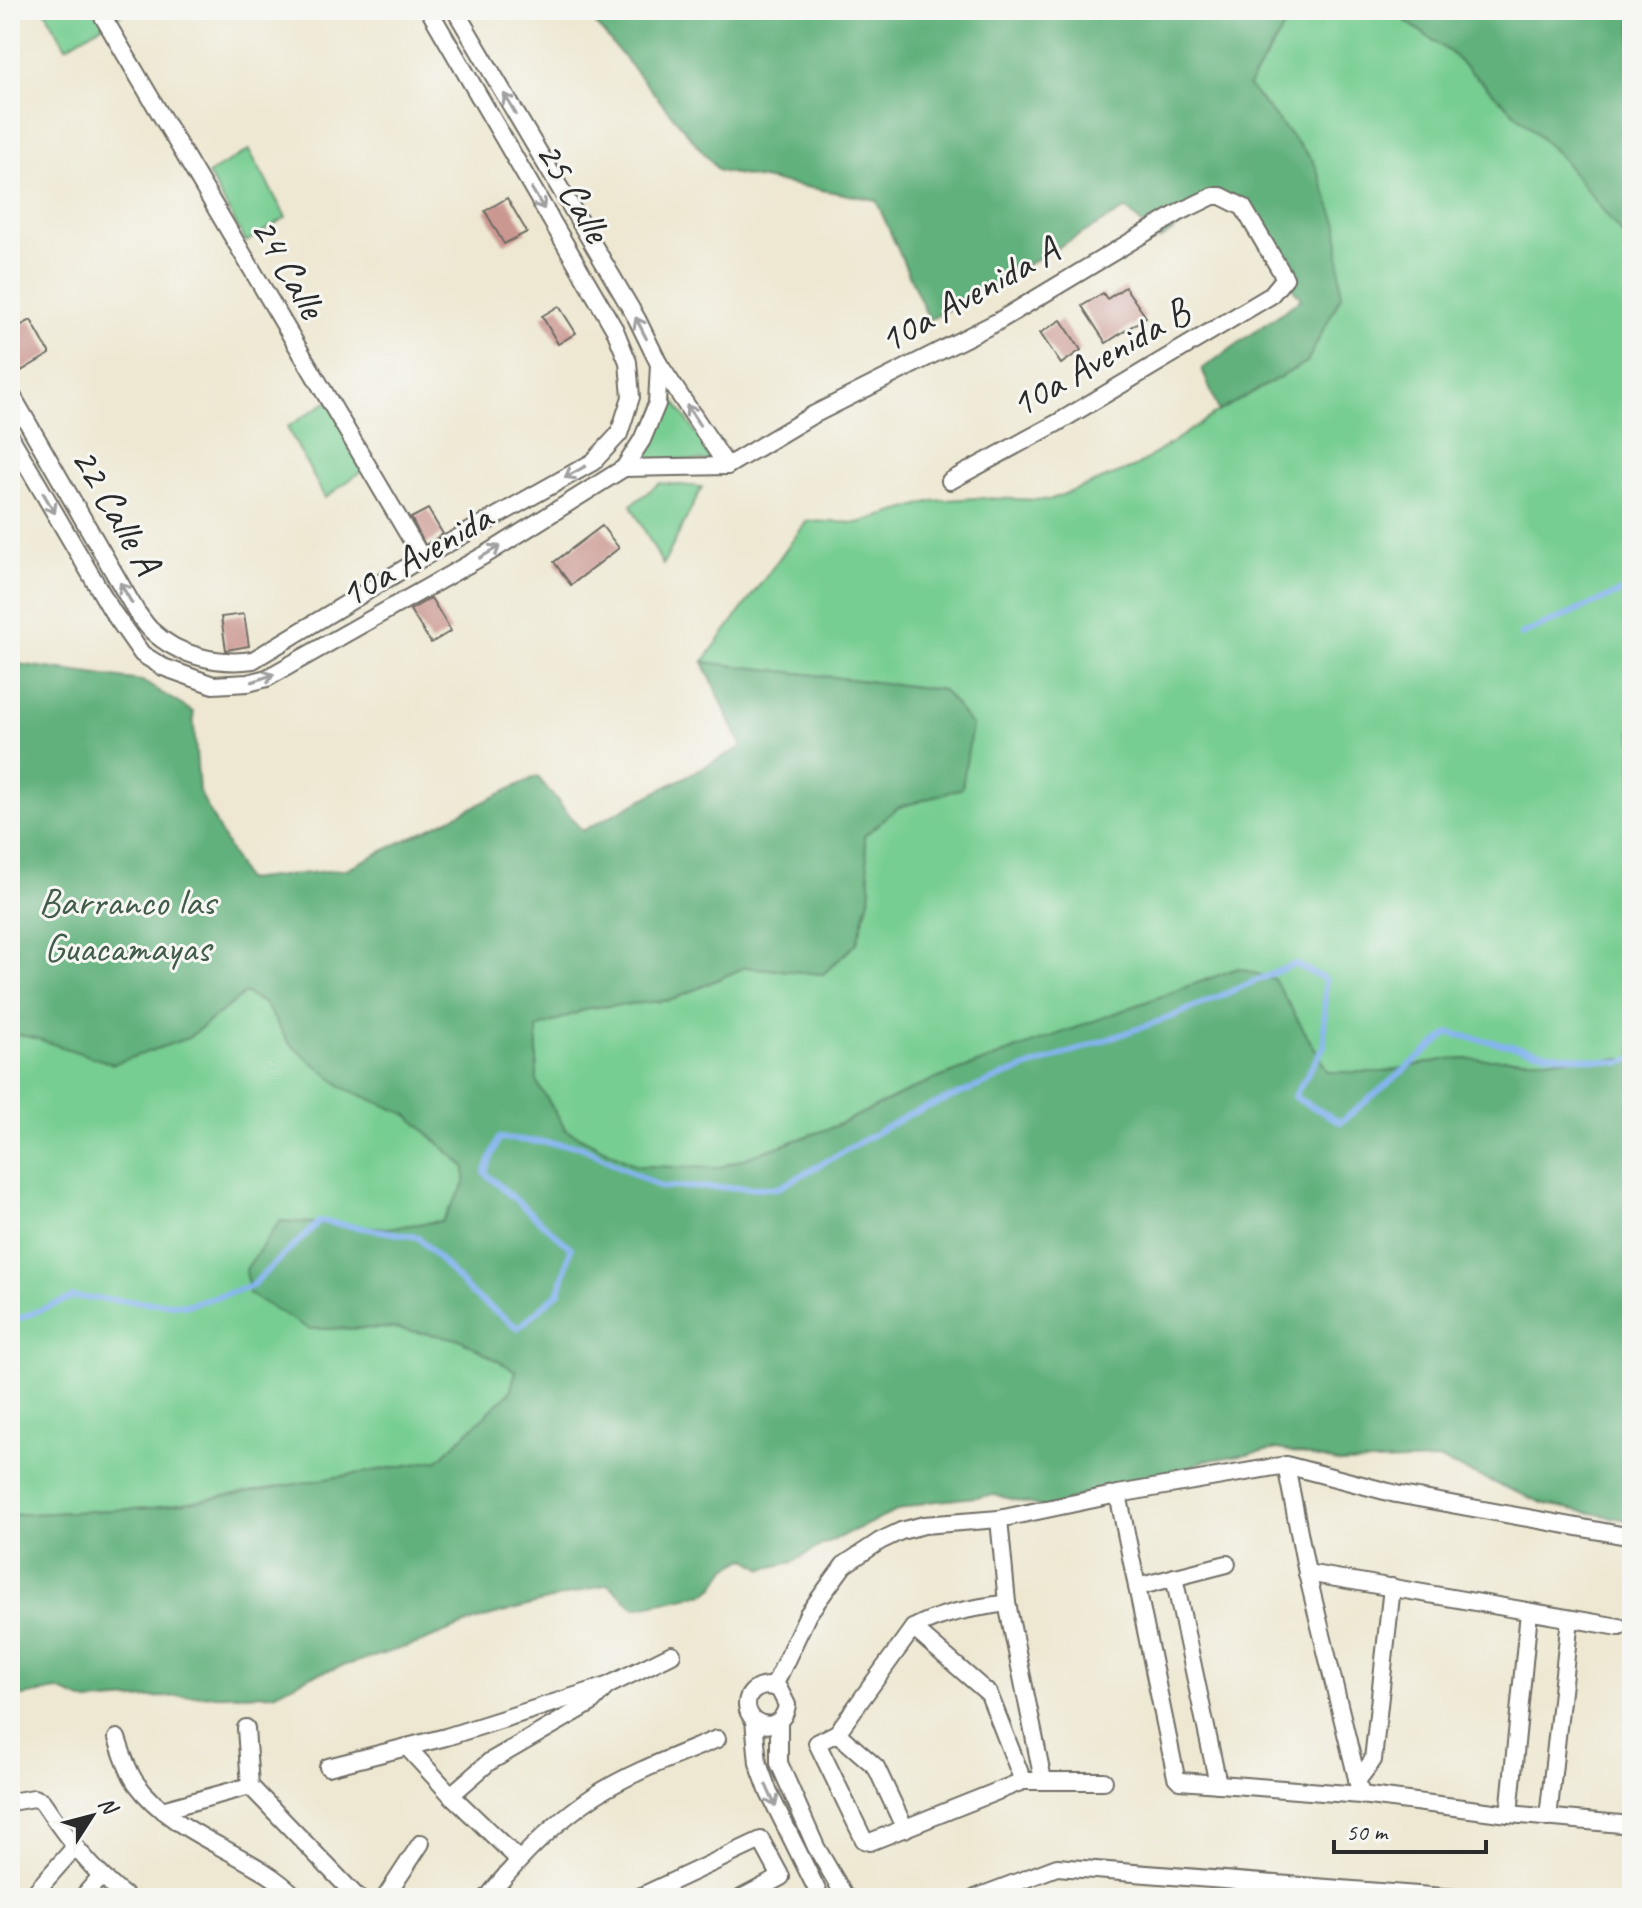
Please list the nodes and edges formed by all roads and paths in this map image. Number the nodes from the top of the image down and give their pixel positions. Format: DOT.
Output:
graph roads {
  1 [pos="99,10"];
  2 [pos="429,10"];
  3 [pos="455,10"];
  4 [pos="577,218"];
  5 [pos="556,230"];
  6 [pos="1279,288"];
  7 [pos="659,364"];
  8 [pos="10,392"];
  9 [pos="626,416"];
  10 [pos="647,428"];
  11 [pos="10,436"];
  12 [pos="727,466"];
  13 [pos="624,468"];
  14 [pos="950,481"];
  15 [pos="422,558"];
  16 [pos="152,632"];
  17 [pos="179,648"];
  18 [pos="142,654"];
  19 [pos="188,676"];
  20 [pos="1286,1465"];
  21 [pos="1118,1494"];
  22 [pos="999,1519"];
  23 [pos="1632,1537"];
  24 [pos="1227,1564"];
  25 [pos="1307,1573"];
  26 [pos="1174,1577"];
  27 [pos="1137,1587"];
  28 [pos="1392,1587"];
  29 [pos="1007,1603"];
  30 [pos="1529,1612"];
  31 [pos="1570,1619"];
  32 [pos="1619,1627"];
  33 [pos="913,1628"];
  34 [pos="672,1654"];
  35 [pos="607,1686"];
  36 [pos="774,1686"];
  37 [pos="754,1720"];
  38 [pos="779,1721"];
  39 [pos="246,1728"];
  40 [pos="837,1733"];
  41 [pos="117,1738"];
  42 [pos="717,1739"];
  43 [pos="407,1747"];
  44 [pos="328,1767"];
  45 [pos="1043,1780"];
  46 [pos="1023,1781"];
  47 [pos="1104,1781"];
  48 [pos="1218,1784"];
  49 [pos="250,1786"];
  50 [pos="1359,1788"];
  51 [pos="451,1795"];
  52 [pos="10,1802"];
  53 [pos="162,1810"];
  54 [pos="1509,1814"];
  55 [pos="1548,1818"];
  56 [pos="1632,1825"];
  57 [pos="905,1829"];
  58 [pos="421,1843"];
  59 [pos="74,1848"];
  60 [pos="518,1859"];
  61 [pos="101,1876"];
  62 [pos="30,1898"];
  63 [pos="82,1898"];
  64 [pos="127,1898"];
  65 [pos="297,1898"];
  66 [pos="358,1898"];
  67 [pos="385,1898"];
  68 [pos="487,1898"];
  69 [pos="637,1898"];
  70 [pos="741,1898"];
  71 [pos="821,1898"];
  72 [pos="846,1898"];
  73 [pos="975,1898"];
  74 [pos="1456,1898"];
  1 -- 15 [label="street, 24 Calle"];
  2 -- 5 [label="street, 25 Calle, one-way"];
  4 -- 3 [label="street, 25 Calle, one-way"];
  4 -- 5 [label="street"];
  7 -- 4 [label="street, 25 Calle, one-way"];
  5 -- 9 [label="street, 25 Calle"];
  6 -- 12 [label="street, 10a Avenida A"];
  6 -- 14 [label="street, 10a Avenida B"];
  7 -- 10 [label="street, 25 Calle"];
  12 -- 7 [label="street, 25 Calle, one-way"];
  16 -- 8 [label="street, 22 Calle A, one-way"];
  9 -- 15 [label="street, 10a Avenida, one-way"];
  10 -- 13 [label="street, 10a Avenida"];
  11 -- 18 [label="street, 22 Calle A, one-way"];
  12 -- 13 [label="street"];
  19 -- 13 [label="street, 10a Avenida, one-way"];
  15 -- 17 [label="street, 10a Avenida"];
  16 -- 17 [label="street, 22 Calle A"];
  16 -- 18 [label="street"];
  18 -- 19 [label="street, 22 Calle A"];
  20 -- 21 [label="street"];
  20 -- 23 [label="street"];
  20 -- 25 [label="street"];
  21 -- 22 [label="street"];
  21 -- 27 [label="street"];
  22 -- 29 [label="street"];
  22 -- 36 [label="street"];
  24 -- 26 [label="street"];
  25 -- 28 [label="street"];
  25 -- 50 [label="street"];
  26 -- 27 [label="street"];
  26 -- 48 [label="street"];
  27 -- 48 [label="street"];
  28 -- 30 [label="street"];
  28 -- 50 [label="street"];
  29 -- 33 [label="street"];
  29 -- 45 [label="street"];
  30 -- 31 [label="street"];
  30 -- 54 [label="street"];
  31 -- 32 [label="street"];
  31 -- 55 [label="street"];
  33 -- 40 [label="street"];
  33 -- 46 [label="street"];
  34 -- 35 [label="street"];
  35 -- 43 [label="street"];
  35 -- 51 [label="street"];
  36 -- 37 [label="street"];
  36 -- 38 [label="street"];
  37 -- 38 [label="street"];
  37 -- 71 [label="street, one-way"];
  38 -- 72 [label="street"];
  39 -- 49 [label="street"];
  40 -- 57 [label="street"];
  40 -- 57 [label="street"];
  41 -- 53 [label="street"];
  42 -- 60 [label="street"];
  43 -- 44 [label="street"];
  43 -- 51 [label="street"];
  45 -- 46 [label="street"];
  45 -- 47 [label="street"];
  46 -- 57 [label="street"];
  48 -- 50 [label="street"];
  49 -- 53 [label="street"];
  49 -- 66 [label="street"];
  50 -- 54 [label="street"];
  51 -- 60 [label="street"];
  52 -- 59 [label="street"];
  53 -- 65 [label="street"];
  54 -- 55 [label="street"];
  55 -- 56 [label="street"];
  58 -- 67 [label="street"];
  59 -- 61 [label="street"];
  59 -- 62 [label="street"];
  60 -- 68 [label="street"];
  61 -- 63 [label="street"];
  61 -- 64 [label="street"];
  69 -- 70 [label="street"];
  73 -- 74 [label="street"];
}
